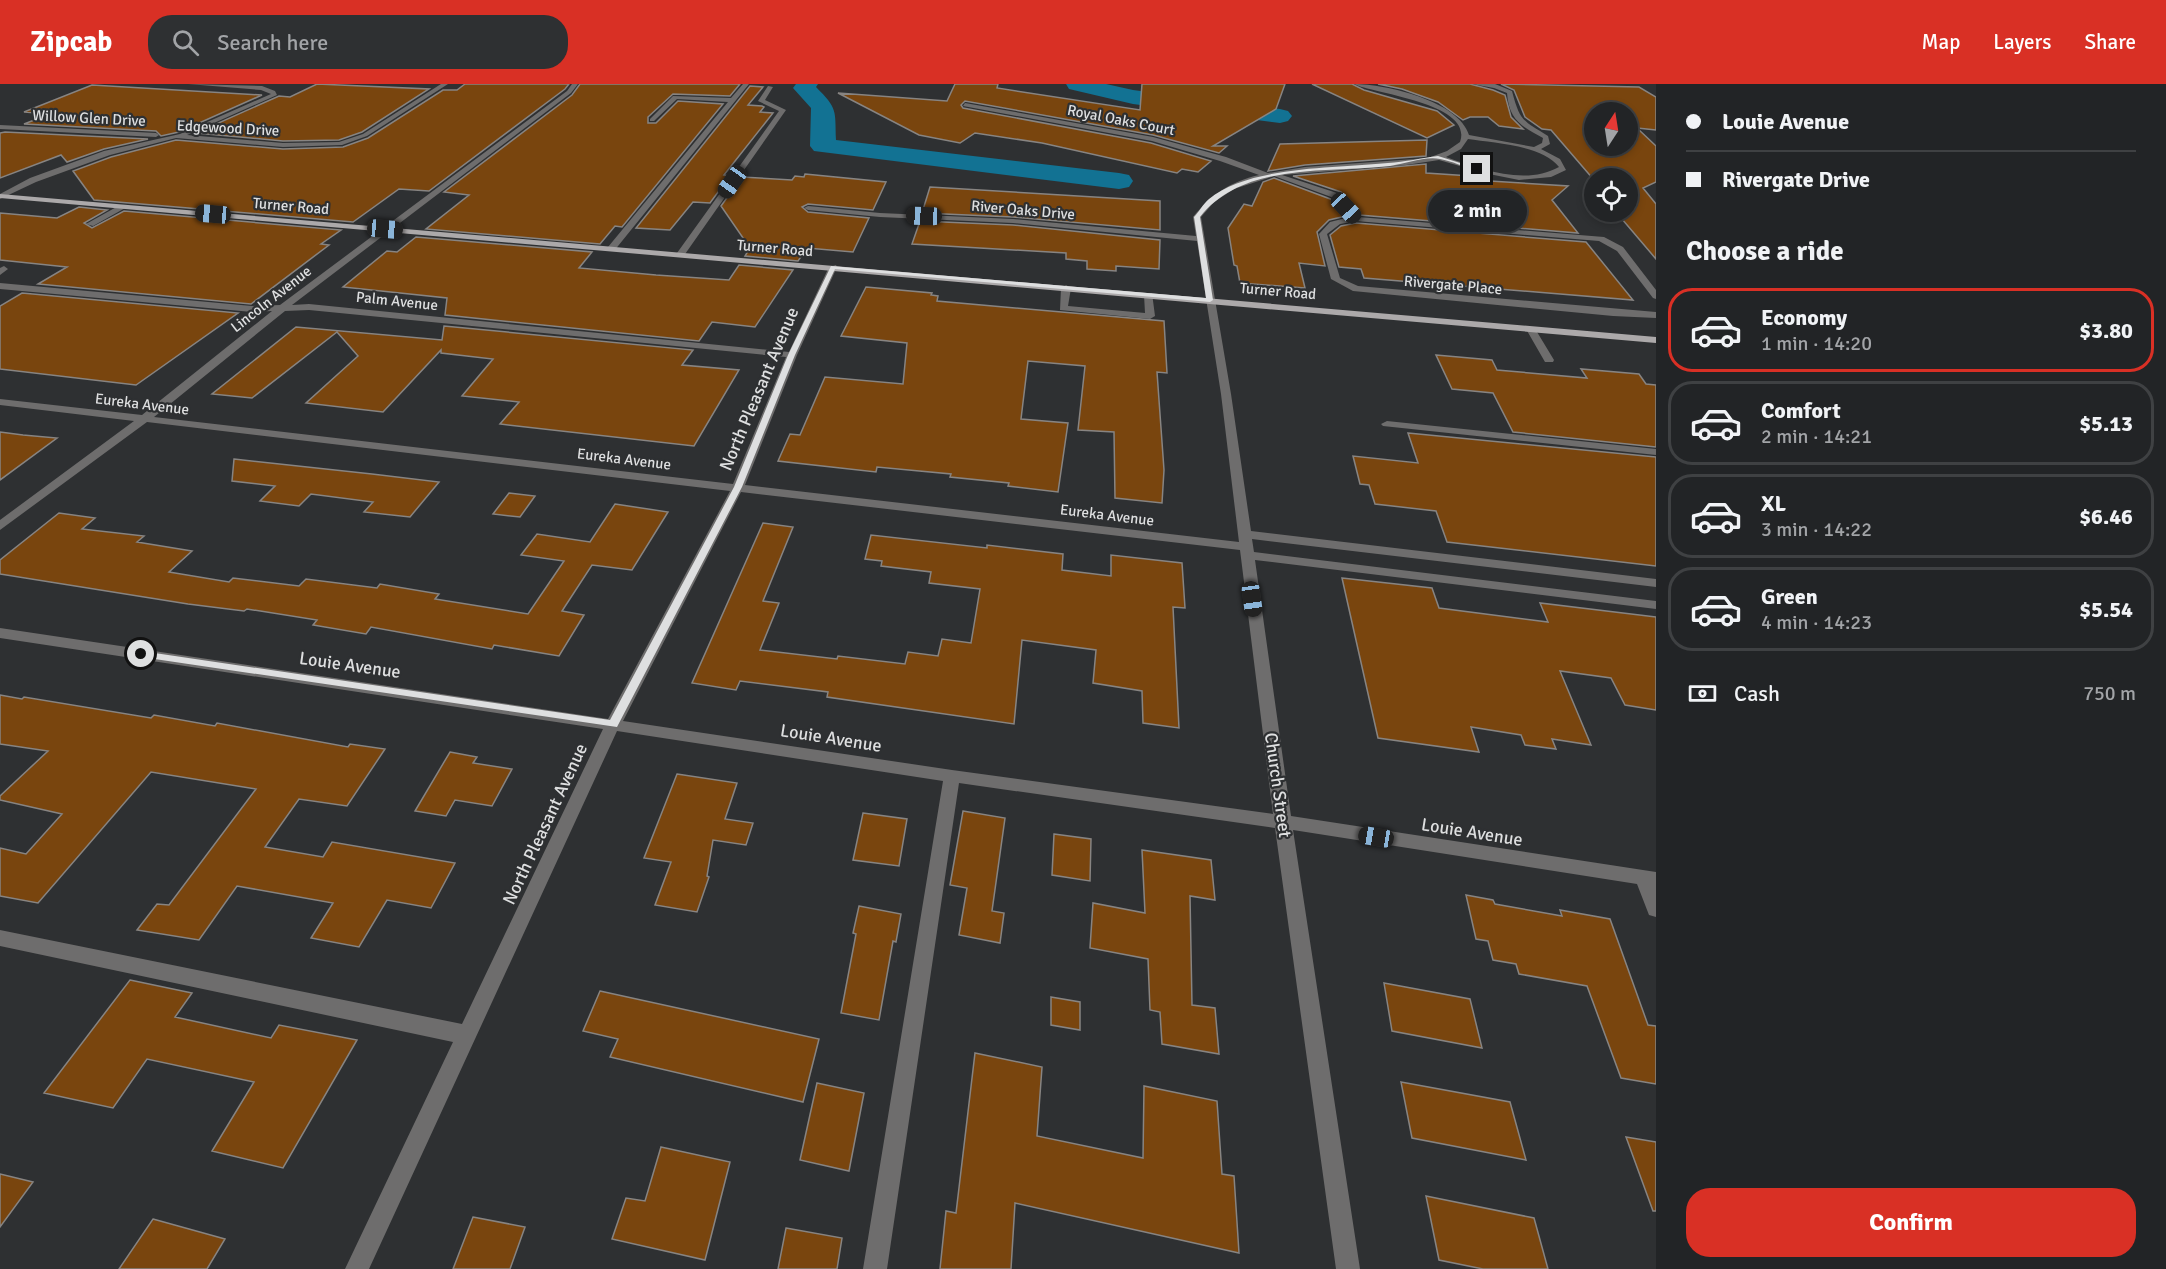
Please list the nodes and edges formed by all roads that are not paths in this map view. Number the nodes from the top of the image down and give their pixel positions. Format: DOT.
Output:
graph roads {
  1 [pos="191,84"];
  2 [pos="445,84"];
  3 [pos="575,84"];
  4 [pos="746,84"];
  5 [pos="1363,84"];
  6 [pos="1474,84"];
  7 [pos="770,87"];
  8 [pos="733,100"];
  9 [pos="965,105"];
  10 [pos="652,120"];
  11 [pos="0,127"];
  12 [pos="176,136"];
  13 [pos="1466,137"];
  14 [pos="1534,150"];
  15 [pos="1438,157"];
  16 [pos="1268,176"];
  17 [pos="1,196"];
  18 [pos="1344,204"];
  19 [pos="123,207"];
  20 [pos="808,208"];
  21 [pos="1356,219"];
  22 [pos="90,224"];
  23 [pos="385,229"];
  24 [pos="1199,238"];
  25 [pos="611,249"];
  26 [pos="680,255"];
  27 [pos="833,267"];
  28 [pos="0,286"];
  29 [pos="1066,288"];
  30 [pos="1149,295"];
  31 [pos="1656,296"];
  32 [pos="1210,300"];
  33 [pos="282,308"];
  34 [pos="1656,315"];
  35 [pos="1531,329"];
  36 [pos="1656,340"];
  37 [pos="792,355"];
  38 [pos="1549,360"];
  39 [pos="0,402"];
  40 [pos="144,419"];
  41 [pos="1387,424"];
  42 [pos="1656,452"];
  43 [pos="738,487"];
  44 [pos="0,526"];
  45 [pos="1245,545"];
  46 [pos="1656,584"];
  47 [pos="1656,605"];
  48 [pos="0,633"];
  49 [pos="613,724"];
  50 [pos="952,776"];
  51 [pos="1283,822"];
  52 [pos="1650,879"];
  53 [pos="1656,909"];
  54 [pos="0,938"];
  55 [pos="466,1035"];
  56 [pos="357,1269"];
  57 [pos="875,1269"];
  58 [pos="1348,1269"];
  1 -- 12 [label="street"];
  2 -- 12 [label="street, Edgewood Drive"];
  3 -- 23 [label="street, Lincoln Avenue"];
  4 -- 8 [label="street"];
  5 -- 13 [label="street"];
  6 -- 14 [label="street"];
  7 -- 26 [label="street"];
  8 -- 10 [label="street"];
  8 -- 25 [label="street"];
  9 -- 16 [label="street, Royal Oaks Court"];
  11 -- 12 [label="street, Willow Glen Drive"];
  12 -- 17 [label="street, Edgewood Drive"];
  13 -- 14 [label="street"];
  13 -- 15 [label="street"];
  14 -- 15 [label="street"];
  15 -- 16 [label="street, Church Street"];
  16 -- 18 [label="street"];
  16 -- 18 [label="street"];
  16 -- 24 [label="street, Church Street"];
  17 -- 19 [label="main road, Turner Road"];
  18 -- 21 [label="street"];
  19 -- 22 [label="street"];
  19 -- 23 [label="main road, Turner Road"];
  20 -- 24 [label="street, River Oaks Drive"];
  21 -- 31 [label="street, Rivergate Place"];
  21 -- 34 [label="street, Rivergate Place"];
  23 -- 25 [label="main road, Turner Road"];
  23 -- 33 [label="street, Lincoln Avenue"];
  24 -- 32 [label="street, Church Street"];
  25 -- 26 [label="main road, Turner Road"];
  26 -- 27 [label="main road, Turner Road"];
  27 -- 29 [label="main road, Turner Road"];
  27 -- 37 [label="street, North Pleasant Avenue"];
  28 -- 33 [label="street, Palm Avenue"];
  29 -- 30 [label="main road, Turner Road"];
  29 -- 30 [label="street"];
  30 -- 32 [label="main road, Turner Road"];
  32 -- 35 [label="main road, Turner Road"];
  32 -- 45 [label="street, Church Street"];
  33 -- 37 [label="street, Palm Avenue"];
  33 -- 40 [label="street, Lincoln Avenue"];
  35 -- 36 [label="main road, Turner Road"];
  35 -- 38 [label="street"];
  37 -- 43 [label="street, North Pleasant Avenue"];
  39 -- 40 [label="street, Eureka Avenue"];
  40 -- 43 [label="street, Eureka Avenue"];
  40 -- 44 [label="street, Lincoln Avenue"];
  41 -- 42 [label="street"];
  43 -- 45 [label="street, Eureka Avenue"];
  43 -- 49 [label="street, North Pleasant Avenue"];
  45 -- 46 [label="street"];
  45 -- 47 [label="street"];
  45 -- 51 [label="street, Church Street"];
  48 -- 49 [label="street, Louie Avenue"];
  49 -- 50 [label="street, Louie Avenue"];
  49 -- 55 [label="street, North Pleasant Avenue"];
  50 -- 51 [label="street, Louie Avenue"];
  50 -- 57 [label="street"];
  51 -- 52 [label="street, Louie Avenue"];
  51 -- 58 [label="street, Church Street"];
  52 -- 53 [label="street"];
  54 -- 55 [label="street"];
  55 -- 56 [label="street, North Pleasant Avenue"];
}
